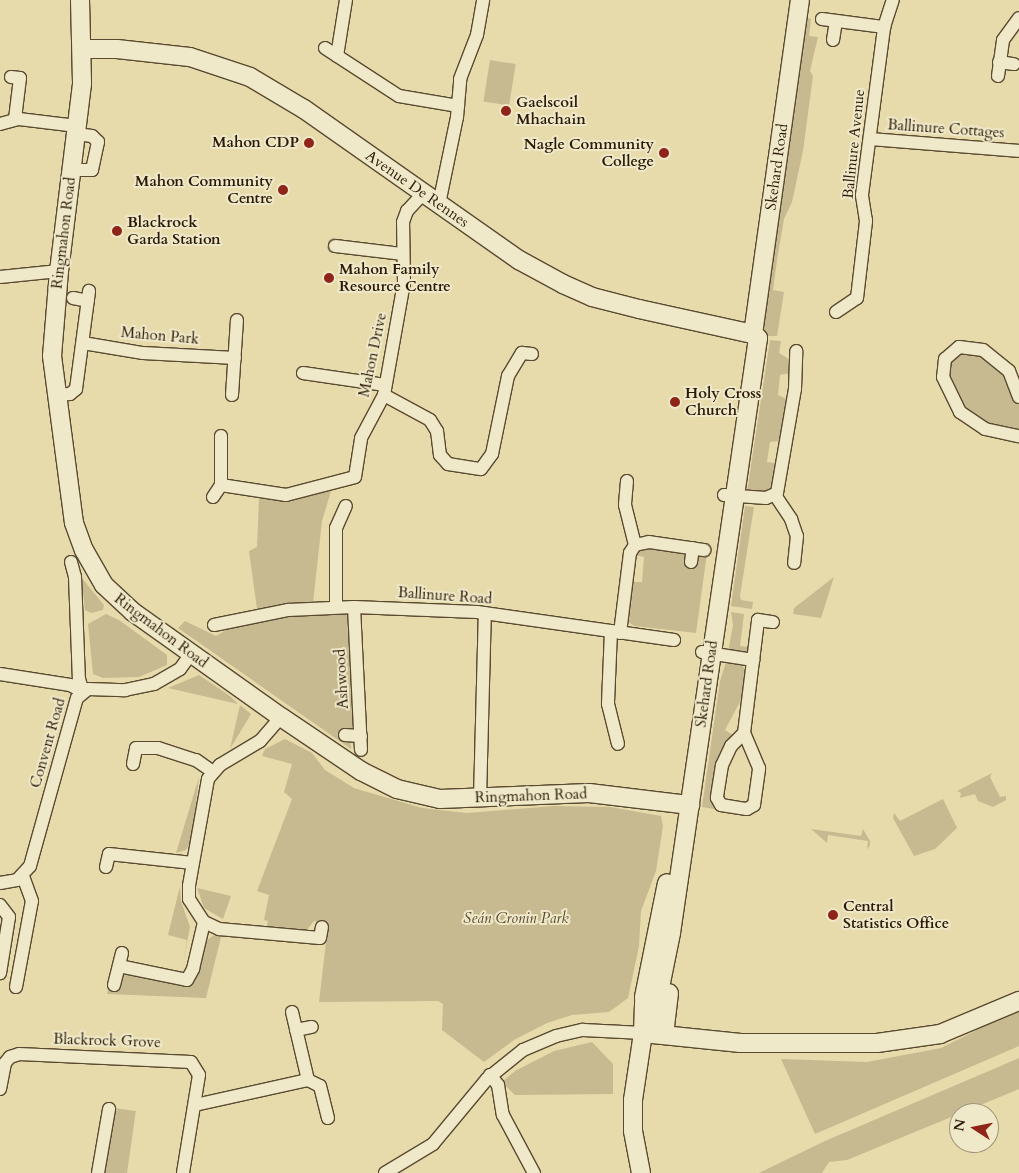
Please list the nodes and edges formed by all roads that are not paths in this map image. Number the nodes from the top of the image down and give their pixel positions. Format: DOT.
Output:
graph roads {
  1 [pos="80,0"];
  2 [pos="346,0"];
  3 [pos="483,0"];
  4 [pos="800,0"];
  5 [pos="893,0"];
  6 [pos="822,19"];
  7 [pos="836,21"];
  8 [pos="1017,24"];
  9 [pos="884,27"];
  10 [pos="833,40"];
  11 [pos="325,48"];
  12 [pos="84,49"];
  13 [pos="337,56"];
  14 [pos="999,62"];
  15 [pos="1014,64"];
  16 [pos="998,76"];
  17 [pos="16,77"];
  18 [pos="458,106"];
  19 [pos="15,119"];
  20 [pos="0,124"];
  21 [pos="76,130"];
  22 [pos="870,139"];
  23 [pos="1019,151"];
  24 [pos="423,194"];
  25 [pos="439,204"];
  26 [pos="335,246"];
  27 [pos="402,254"];
  28 [pos="59,271"];
  29 [pos="0,277"];
  30 [pos="73,298"];
  31 [pos="836,312"];
  32 [pos="236,320"];
  33 [pos="754,334"];
  34 [pos="82,343"];
  35 [pos="796,351"];
  36 [pos="532,354"];
  37 [pos="235,358"];
  38 [pos="304,373"];
  39 [pos="384,390"];
  40 [pos="56,395"];
  41 [pos="232,395"];
  42 [pos="1019,397"];
  43 [pos="1019,436"];
  44 [pos="225,442"];
  45 [pos="627,481"];
  46 [pos="221,484"];
  47 [pos="775,495"];
  48 [pos="729,496"];
  49 [pos="213,497"];
  50 [pos="346,506"];
  51 [pos="635,546"];
  52 [pos="70,562"];
  53 [pos="691,562"];
  54 [pos="794,563"];
  55 [pos="336,607"];
  56 [pos="354,607"];
  57 [pos="485,613"];
  58 [pos="772,622"];
  59 [pos="214,624"];
  60 [pos="616,632"];
  61 [pos="674,640"];
  62 [pos="707,653"];
  63 [pos="191,654"];
  64 [pos="753,660"];
  65 [pos="0,674"];
  66 [pos="83,692"];
  67 [pos="281,717"];
  68 [pos="744,733"];
  69 [pos="346,736"];
  70 [pos="361,736"];
  71 [pos="618,744"];
  72 [pos="361,750"];
  73 [pos="133,764"];
  74 [pos="212,771"];
  75 [pos="480,798"];
  76 [pos="685,804"];
  77 [pos="193,863"];
  78 [pos="106,867"];
  79 [pos="22,876"];
  80 [pos="0,883"];
  81 [pos="0,905"];
  82 [pos="204,922"];
  83 [pos="322,927"];
  84 [pos="670,939"];
  85 [pos="122,953"];
  86 [pos="119,966"];
  87 [pos="0,973"];
  88 [pos="114,984"];
  89 [pos="16,987"];
  90 [pos="1019,1001"];
  91 [pos="292,1012"];
  92 [pos="312,1027"];
  93 [pos="296,1030"];
  94 [pos="643,1033"];
  95 [pos="664,1035"];
  96 [pos="490,1075"];
  97 [pos="308,1080"];
  98 [pos="0,1090"];
  99 [pos="194,1105"];
  100 [pos="109,1108"];
  101 [pos="328,1118"];
  102 [pos="98,1173"];
  103 [pos="182,1173"];
  104 [pos="385,1173"];
  105 [pos="534,1173"];
  106 [pos="640,1173"];
  1 -- 12 [label="street, Ringmahon Road"];
  2 -- 13 [label="street"];
  3 -- 18 [label="street"];
  4 -- 33 [label="street, Skehard Road"];
  5 -- 9 [label="street, Ballinure Avenue"];
  6 -- 7 [label="street"];
  7 -- 9 [label="street"];
  7 -- 10 [label="street"];
  8 -- 14 [label="street"];
  9 -- 22 [label="street, Ballinure Avenue"];
  11 -- 13 [label="street"];
  12 -- 21 [label="street, Ringmahon Road"];
  12 -- 24 [label="street, Avenue De Rennes"];
  13 -- 18 [label="street"];
  14 -- 15 [label="street"];
  14 -- 16 [label="street"];
  17 -- 19 [label="street"];
  18 -- 25 [label="street"];
  19 -- 20 [label="street"];
  19 -- 21 [label="street"];
  21 -- 28 [label="street, Ringmahon Road"];
  22 -- 23 [label="street, Ballinure Cottages"];
  22 -- 31 [label="street, Ballinure Avenue"];
  24 -- 25 [label="street, Avenue De Rennes"];
  24 -- 27 [label="street, Mahon Drive"];
  25 -- 33 [label="street, Avenue De Rennes"];
  26 -- 27 [label="street"];
  27 -- 39 [label="street, Mahon Drive"];
  28 -- 29 [label="street"];
  28 -- 40 [label="street, Ringmahon Road"];
  30 -- 34 [label="street"];
  32 -- 37 [label="street"];
  33 -- 48 [label="street, Skehard Road"];
  34 -- 37 [label="street, Mahon Park"];
  34 -- 40 [label="street"];
  35 -- 47 [label="street"];
  36 -- 39 [label="street"];
  37 -- 41 [label="street"];
  38 -- 39 [label="street"];
  39 -- 46 [label="street, Mahon Drive"];
  40 -- 63 [label="street, Ringmahon Road"];
  42 -- 43 [label="street"];
  44 -- 46 [label="street"];
  45 -- 51 [label="street"];
  46 -- 49 [label="street"];
  47 -- 48 [label="street"];
  47 -- 54 [label="street"];
  48 -- 62 [label="street, Skehard Road"];
  50 -- 55 [label="street"];
  51 -- 53 [label="street"];
  51 -- 60 [label="street"];
  52 -- 66 [label="street, Convent Road"];
  55 -- 56 [label="street, Ballinure Road"];
  55 -- 59 [label="street, Ballinure Road"];
  56 -- 57 [label="street, Ballinure Road"];
  56 -- 70 [label="street, Ashwood"];
  57 -- 60 [label="street, Ballinure Road"];
  57 -- 75 [label="street"];
  58 -- 64 [label="street"];
  60 -- 61 [label="street, Ballinure Road"];
  60 -- 71 [label="street"];
  62 -- 64 [label="street"];
  62 -- 76 [label="street, Skehard Road"];
  63 -- 66 [label="street"];
  63 -- 67 [label="street, Ringmahon Road"];
  64 -- 68 [label="street"];
  65 -- 66 [label="street"];
  66 -- 79 [label="street, Convent Road"];
  67 -- 74 [label="street"];
  67 -- 75 [label="street, Ringmahon Road"];
  68 -- 68 [label="street"];
  69 -- 70 [label="street"];
  70 -- 72 [label="street, Ashwood"];
  73 -- 74 [label="street"];
  74 -- 77 [label="street"];
  75 -- 76 [label="street, Ringmahon Road"];
  76 -- 84 [label="street, Skehard Road"];
  76 -- 94 [label="street, Skehard Road"];
  77 -- 78 [label="street"];
  77 -- 82 [label="street"];
  79 -- 80 [label="street"];
  79 -- 89 [label="street"];
  81 -- 87 [label="street"];
  82 -- 83 [label="street"];
  82 -- 86 [label="street"];
  84 -- 94 [label="street, Skehard Road"];
  84 -- 95 [label="street"];
  85 -- 86 [label="street"];
  86 -- 88 [label="street"];
  90 -- 95 [label="street"];
  91 -- 93 [label="street"];
  92 -- 93 [label="street"];
  93 -- 97 [label="street"];
  94 -- 95 [label="street"];
  94 -- 96 [label="street"];
  94 -- 106 [label="street, Skehard Road"];
  96 -- 104 [label="street"];
  96 -- 105 [label="street"];
  97 -- 99 [label="street"];
  97 -- 101 [label="street"];
  98 -- 99 [label="street, Blackrock Grove"];
  99 -- 103 [label="street, Blackrock Grove"];
  100 -- 102 [label="street"];
}
